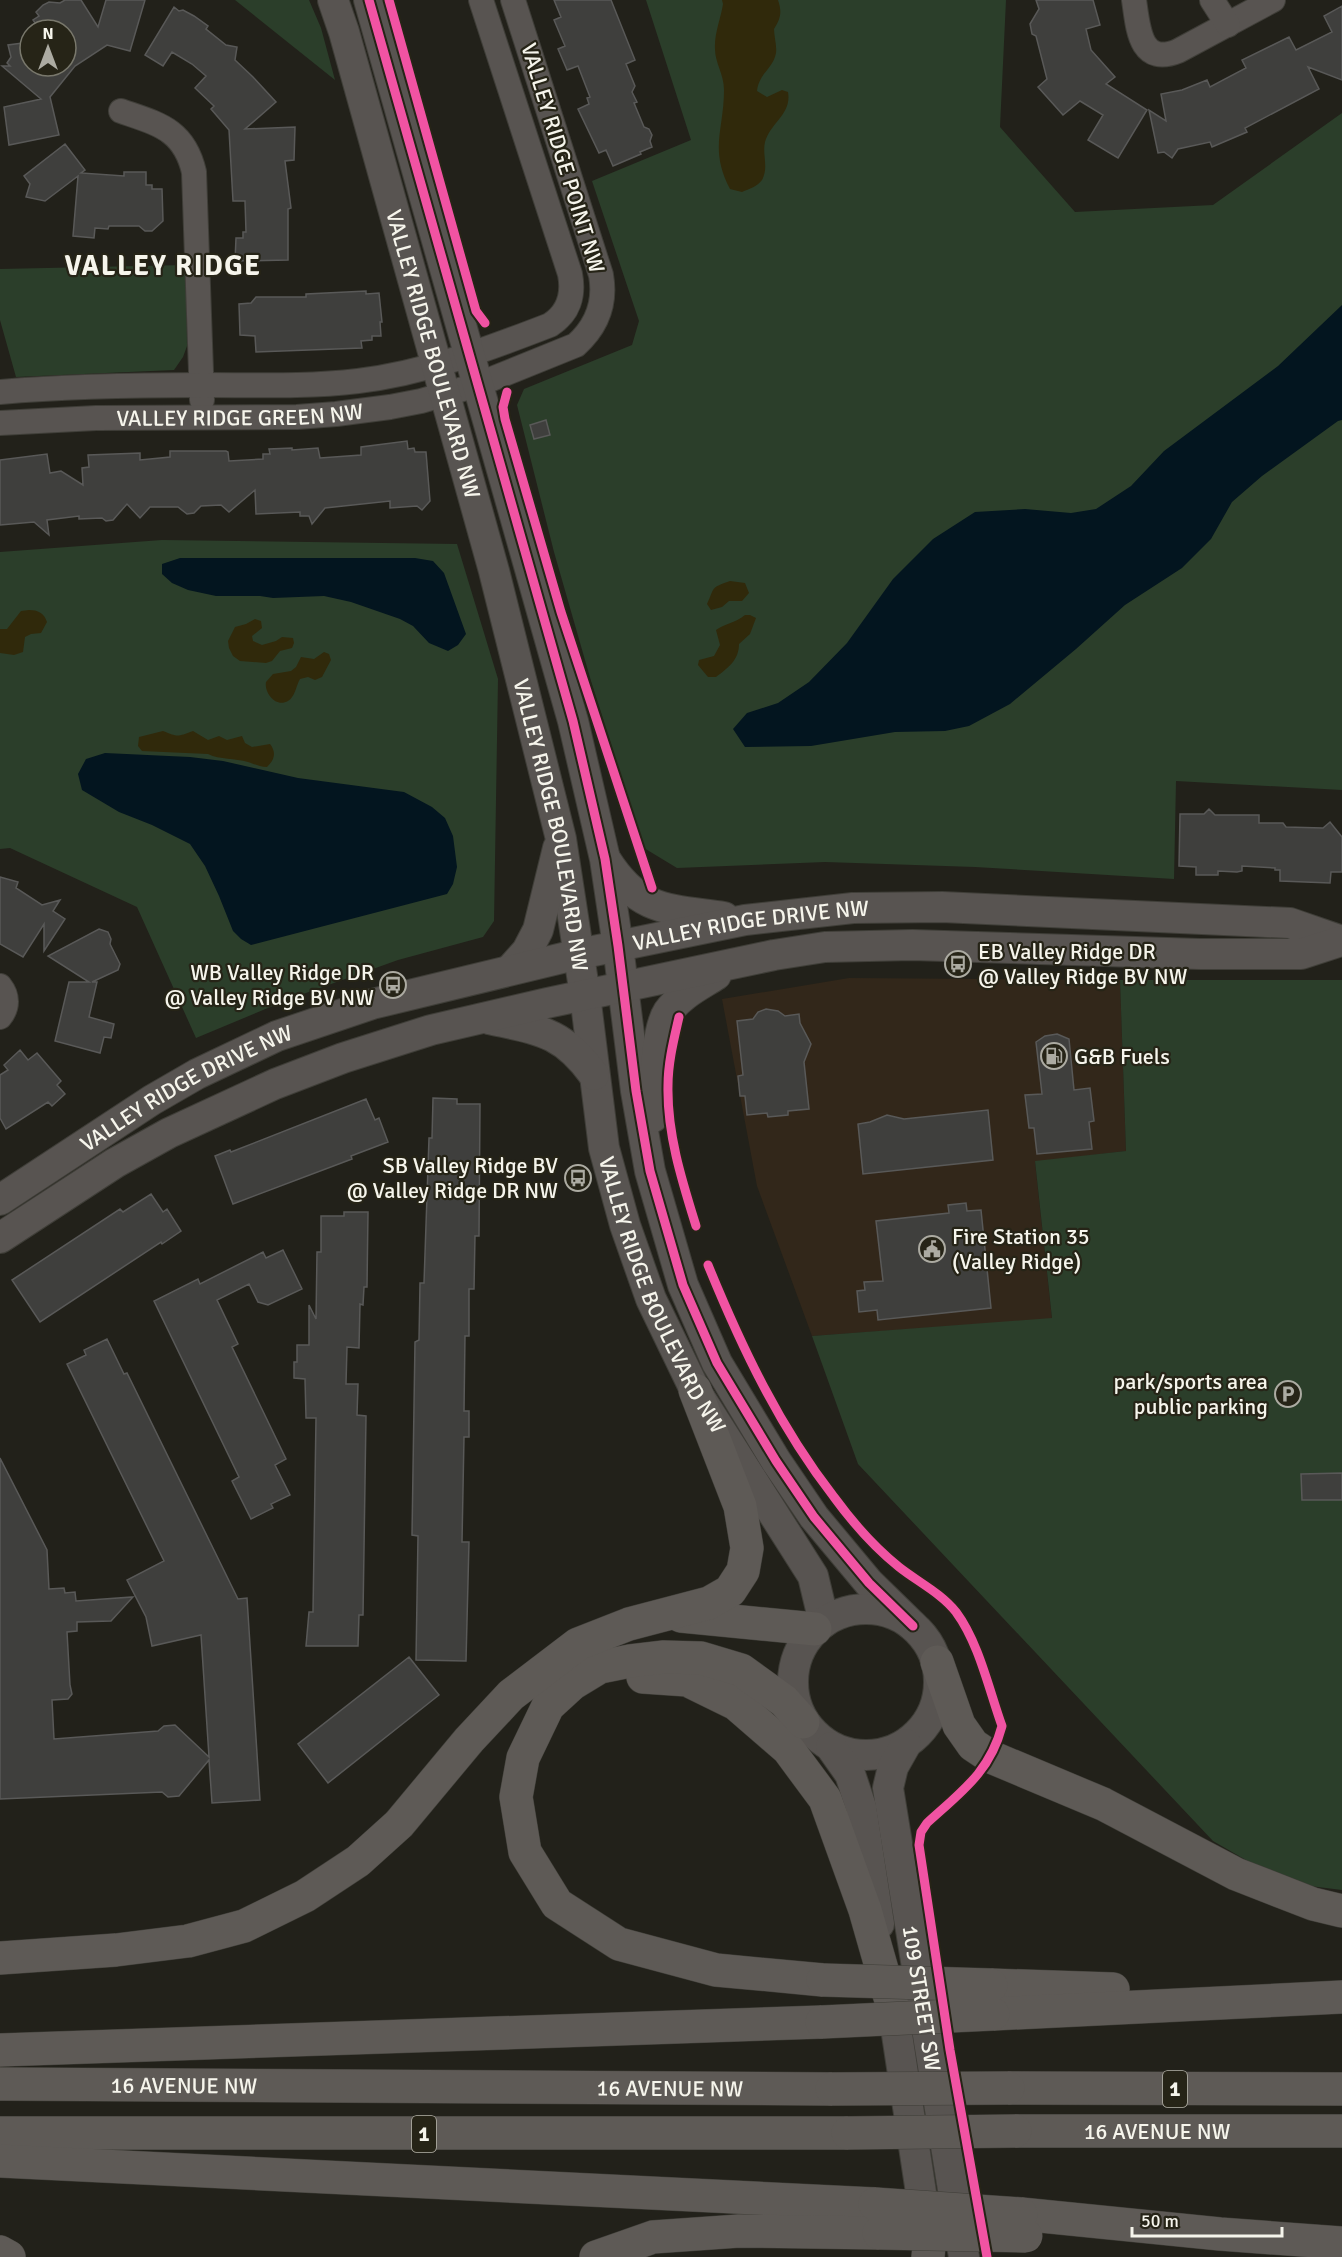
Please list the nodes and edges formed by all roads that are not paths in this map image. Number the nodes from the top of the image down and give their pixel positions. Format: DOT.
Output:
graph roads {
  1 [pos="333,0"];
  2 [pos="369,0"];
  3 [pos="481,0"];
  4 [pos="513,0"];
  5 [pos="1134,0"];
  6 [pos="1212,0"];
  7 [pos="1272,0"];
  8 [pos="1228,25"];
  9 [pos="121,111"];
  10 [pos="568,305"];
  11 [pos="597,317"];
  12 [pos="469,355"];
  13 [pos="437,365"];
  14 [pos="201,385"];
  15 [pos="477,385"];
  16 [pos="0,392"];
  17 [pos="446,395"];
  18 [pos="202,416"];
  19 [pos="0,423"];
  20 [pos="561,839"];
  21 [pos="605,859"];
  22 [pos="745,920"];
  23 [pos="1342,941"];
  24 [pos="618,946"];
  25 [pos="579,954"];
  26 [pos="736,963"];
  27 [pos="510,970"];
  28 [pos="0,986"];
  29 [pos="624,987"];
  30 [pos="585,995"];
  31 [pos="0,1017"];
  32 [pos="483,1018"];
  33 [pos="594,1074"];
  34 [pos="650,1171"];
  35 [pos="0,1200"];
  36 [pos="0,1238"];
  37 [pos="695,1390"];
  38 [pos="665,1614"];
  39 [pos="820,1625"];
  40 [pos="913,1626"];
  41 [pos="937,1662"];
  42 [pos="572,1684"];
  43 [pos="803,1722"];
  44 [pos="906,1744"];
  45 [pos="831,1747"];
  46 [pos="1342,1911"];
  47 [pos="0,1958"];
  48 [pos="1342,1997"];
  49 [pos="992,1999"];
  50 [pos="893,2008"];
  51 [pos="0,2050"];
  52 [pos="0,2084"];
  53 [pos="1342,2089"];
  54 [pos="1342,2131"];
  55 [pos="0,2133"];
  56 [pos="0,2161"];
  57 [pos="877,2219"];
  58 [pos="1342,2243"];
  59 [pos="0,2252"];
  60 [pos="929,2253"];
  61 [pos="9,2257"];
  62 [pos="596,2257"];
  63 [pos="964,2257"];
  1 -- 13 [label="street, VALLEY RIDGE BOULEVARD NW"];
  2 -- 12 [label="street, VALLEY RIDGE BOULEVARD NW"];
  3 -- 10 [label="street, VALLEY RIDGE POINT NW"];
  4 -- 11 [label="street, VALLEY RIDGE POINT NW"];
  5 -- 8 [label="street"];
  6 -- 8 [label="street"];
  7 -- 8 [label="street"];
  9 -- 14 [label="street"];
  10 -- 11 [label="street, VALLEY RIDGE POINT NW"];
  10 -- 12 [label="street"];
  11 -- 15 [label="street, VALLEY RIDGE POINT NW"];
  12 -- 13 [label="street, VALLEY RIDGE GREEN NW"];
  12 -- 15 [label="street, VALLEY RIDGE BOULEVARD NW"];
  13 -- 14 [label="street, VALLEY RIDGE GREEN NW"];
  13 -- 17 [label="street, VALLEY RIDGE BOULEVARD NW"];
  14 -- 16 [label="street, VALLEY RIDGE GREEN NW"];
  14 -- 18 [label="street"];
  15 -- 17 [label="street, VALLEY RIDGE GREEN NW"];
  15 -- 21 [label="street, VALLEY RIDGE BOULEVARD NW"];
  17 -- 18 [label="street, VALLEY RIDGE GREEN NW"];
  17 -- 20 [label="street, VALLEY RIDGE BOULEVARD NW"];
  18 -- 19 [label="street, VALLEY RIDGE GREEN NW"];
  20 -- 25 [label="street, VALLEY RIDGE BOULEVARD NW"];
  20 -- 27 [label="street"];
  21 -- 22 [label="street"];
  21 -- 24 [label="street, VALLEY RIDGE BOULEVARD NW"];
  22 -- 23 [label="street, VALLEY RIDGE DRIVE NW"];
  22 -- 24 [label="street, VALLEY RIDGE DRIVE NW"];
  23 -- 26 [label="street, VALLEY RIDGE DRIVE NW"];
  24 -- 25 [label="street, VALLEY RIDGE DRIVE NW"];
  24 -- 29 [label="street, VALLEY RIDGE BOULEVARD NW"];
  25 -- 27 [label="street, VALLEY RIDGE DRIVE NW"];
  25 -- 30 [label="street, VALLEY RIDGE BOULEVARD NW"];
  26 -- 29 [label="street, VALLEY RIDGE DRIVE NW"];
  26 -- 34 [label="street"];
  27 -- 35 [label="street, VALLEY RIDGE DRIVE NW"];
  28 -- 31 [label="street"];
  29 -- 30 [label="street, VALLEY RIDGE DRIVE NW"];
  29 -- 34 [label="street, VALLEY RIDGE BOULEVARD NW"];
  30 -- 32 [label="street, VALLEY RIDGE DRIVE NW"];
  30 -- 33 [label="street, VALLEY RIDGE BOULEVARD NW"];
  32 -- 33 [label="street"];
  32 -- 36 [label="street, VALLEY RIDGE DRIVE NW"];
  33 -- 37 [label="street, VALLEY RIDGE BOULEVARD NW"];
  34 -- 40 [label="street, VALLEY RIDGE BOULEVARD NW"];
  37 -- 38 [label="highway"];
  37 -- 39 [label="street, VALLEY RIDGE BOULEVARD NW"];
  38 -- 39 [label="highway"];
  38 -- 47 [label="highway"];
  39 -- 40 [label="street"];
  39 -- 43 [label="street"];
  40 -- 41 [label="street"];
  41 -- 44 [label="street"];
  41 -- 46 [label="highway"];
  42 -- 43 [label="highway"];
  42 -- 49 [label="highway, bridge"];
  42 -- 50 [label="highway"];
  43 -- 45 [label="street"];
  44 -- 45 [label="street"];
  44 -- 63 [label="street, 109 STREET SW"];
  45 -- 50 [label="street, 109 STREET SW"];
  48 -- 49 [label="highway"];
  49 -- 51 [label="highway, bridge"];
  50 -- 60 [label="street, 109 STREET SW"];
  52 -- 53 [label="highway, 16 AVENUE NW / 1, bridge"];
  54 -- 55 [label="highway, 16 AVENUE NW / 1, bridge"];
  56 -- 57 [label="highway"];
  57 -- 58 [label="highway, bridge"];
  57 -- 62 [label="highway"];
  59 -- 61 [label="highway"];
}
